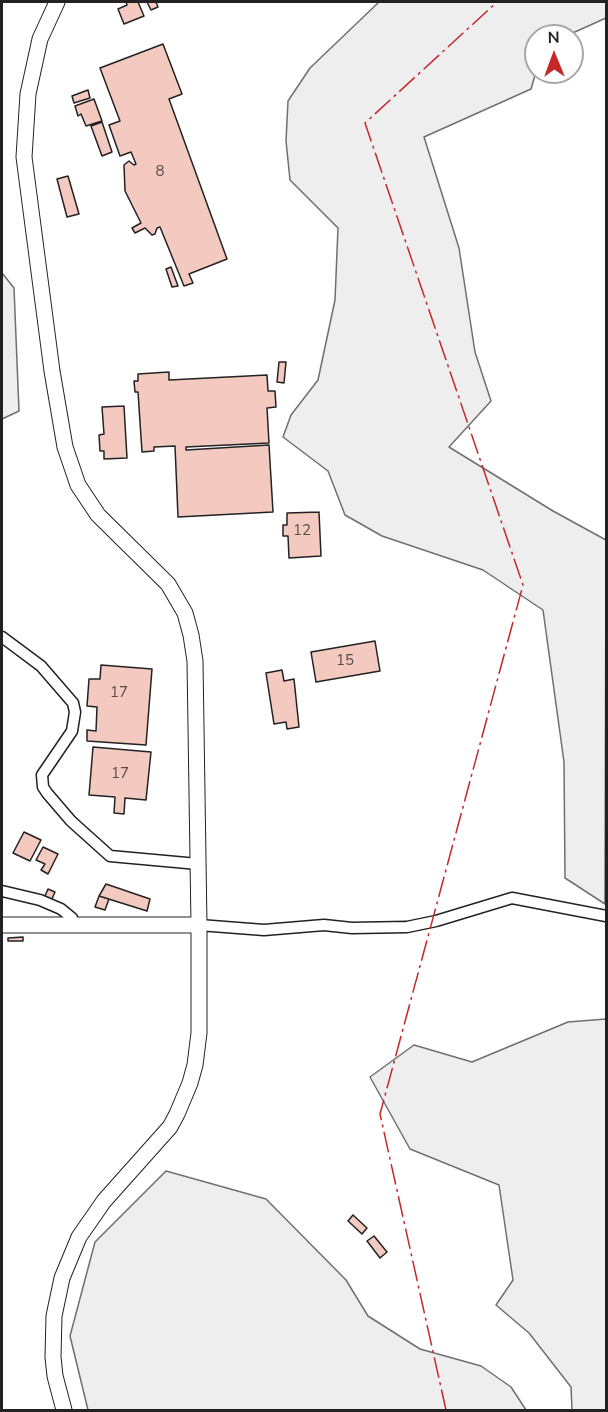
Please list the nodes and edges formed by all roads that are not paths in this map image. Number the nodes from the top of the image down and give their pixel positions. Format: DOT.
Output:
graph roads {
  1 [pos="57,2"];
  2 [pos="2,637"];
  3 [pos="198,864"];
  4 [pos="2,891"];
  5 [pos="606,916"];
  6 [pos="2,925"];
  7 [pos="74,925"];
  8 [pos="199,925"];
  9 [pos="64,1410"];
  1 -- 3 [label="street"];
  2 -- 3 [label="street"];
  3 -- 8 [label="street"];
  4 -- 7 [label="street"];
  5 -- 8 [label="street"];
  6 -- 7 [label="street"];
  7 -- 8 [label="street"];
  8 -- 9 [label="street"];
}
